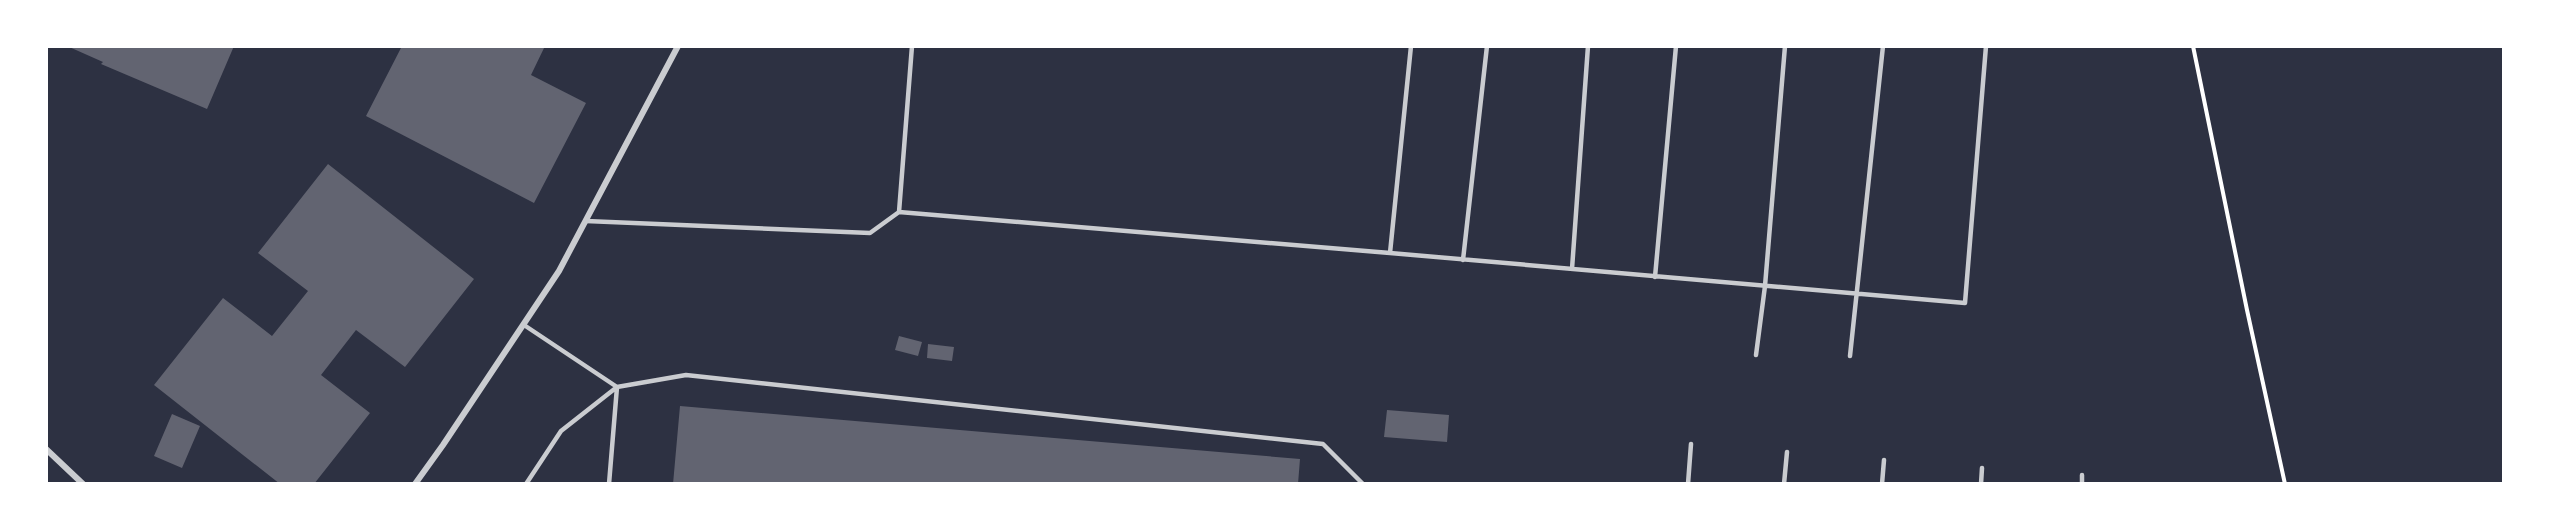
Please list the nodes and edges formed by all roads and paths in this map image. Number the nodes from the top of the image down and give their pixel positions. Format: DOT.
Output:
graph roads {
  1 [pos="678,46"];
  2 [pos="912,46"];
  3 [pos="1411,46"];
  4 [pos="1487,46"];
  5 [pos="1588,46"];
  6 [pos="1676,46"];
  7 [pos="1785,46"];
  8 [pos="1883,46"];
  9 [pos="1986,46"];
  10 [pos="2193,46"];
  11 [pos="899,212"];
  12 [pos="586,221"];
  13 [pos="1390,254"];
  14 [pos="1463,260"];
  15 [pos="1572,269"];
  16 [pos="1655,276"];
  17 [pos="1766,286"];
  18 [pos="1856,294"];
  19 [pos="524,325"];
  20 [pos="1756,355"];
  21 [pos="1850,356"];
  22 [pos="617,387"];
  23 [pos="1691,444"];
  24 [pos="46,449"];
  25 [pos="1787,452"];
  26 [pos="1884,460"];
  27 [pos="1982,468"];
  28 [pos="2082,475"];
  29 [pos="83,483"];
  30 [pos="415,483"];
  31 [pos="526,483"];
  32 [pos="609,483"];
  33 [pos="1363,483"];
  34 [pos="1688,483"];
  35 [pos="1784,483"];
  36 [pos="1882,483"];
  37 [pos="1981,483"];
  38 [pos="2082,483"];
  39 [pos="2286,483"];
  1 -- 12 [label="street"];
  2 -- 11 [label="lane"];
  3 -- 13 [label="lane"];
  4 -- 14 [label="lane"];
  5 -- 15 [label="lane"];
  6 -- 16 [label="lane"];
  7 -- 17 [label="lane"];
  8 -- 18 [label="lane"];
  9 -- 18 [label="lane"];
  10 -- 39 [label="path"];
  11 -- 12 [label="lane"];
  11 -- 13 [label="lane"];
  12 -- 19 [label="street"];
  13 -- 14 [label="lane"];
  14 -- 15 [label="lane"];
  15 -- 16 [label="lane"];
  16 -- 17 [label="lane"];
  17 -- 18 [label="lane"];
  17 -- 20 [label="lane"];
  18 -- 21 [label="lane"];
  19 -- 22 [label="lane"];
  19 -- 30 [label="street"];
  22 -- 31 [label="lane"];
  22 -- 32 [label="lane"];
  22 -- 33 [label="lane"];
  23 -- 34 [label="lane"];
  24 -- 29 [label="street"];
  25 -- 35 [label="lane"];
  26 -- 36 [label="lane"];
  27 -- 37 [label="lane"];
  28 -- 38 [label="lane"];
}
